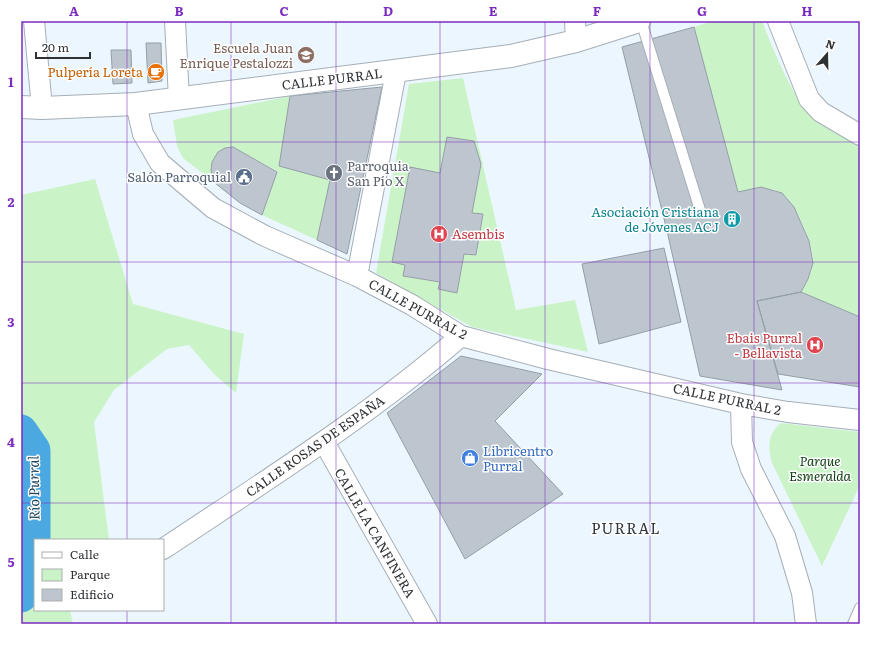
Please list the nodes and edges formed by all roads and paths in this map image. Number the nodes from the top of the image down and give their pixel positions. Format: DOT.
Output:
graph roads {
  1 [pos="34,21"];
  2 [pos="175,21"];
  3 [pos="640,21"];
  4 [pos="778,21"];
  5 [pos="575,31"];
  6 [pos="396,72"];
  7 [pos="179,99"];
  8 [pos="136,104"];
  9 [pos="31,108"];
  10 [pos="860,135"];
  11 [pos="700,210"];
  12 [pos="357,276"];
  13 [pos="462,336"];
  14 [pos="741,404"];
  15 [pos="860,420"];
  16 [pos="324,442"];
  17 [pos="164,548"];
  18 [pos="860,608"];
  19 [pos="427,624"];
  20 [pos="806,624"];
  21 [pos="852,624"];
  1 -- 9 [label="street"];
  2 -- 7 [label="street"];
  3 -- 5 [label="street, CALLE PURRAL"];
  3 -- 11 [label="lane"];
  4 -- 10 [label="street"];
  5 -- 6 [label="street, CALLE PURRAL"];
  6 -- 7 [label="street, CALLE PURRAL"];
  6 -- 12 [label="street"];
  7 -- 8 [label="street, CALLE PURRAL"];
  8 -- 9 [label="street, CALLE PURRAL"];
  8 -- 12 [label="street, CALLE PURRAL 2"];
  12 -- 13 [label="street, CALLE PURRAL 2"];
  13 -- 14 [label="street, CALLE PURRAL 2"];
  13 -- 16 [label="street, CALLE ROSAS DE ESPAÑA"];
  14 -- 15 [label="street, CALLE PURRAL 2"];
  14 -- 20 [label="street"];
  16 -- 17 [label="street, CALLE ROSAS DE ESPAÑA"];
  16 -- 19 [label="street, CALLE LA CANFINERA"];
  18 -- 21 [label="lane"];
}
